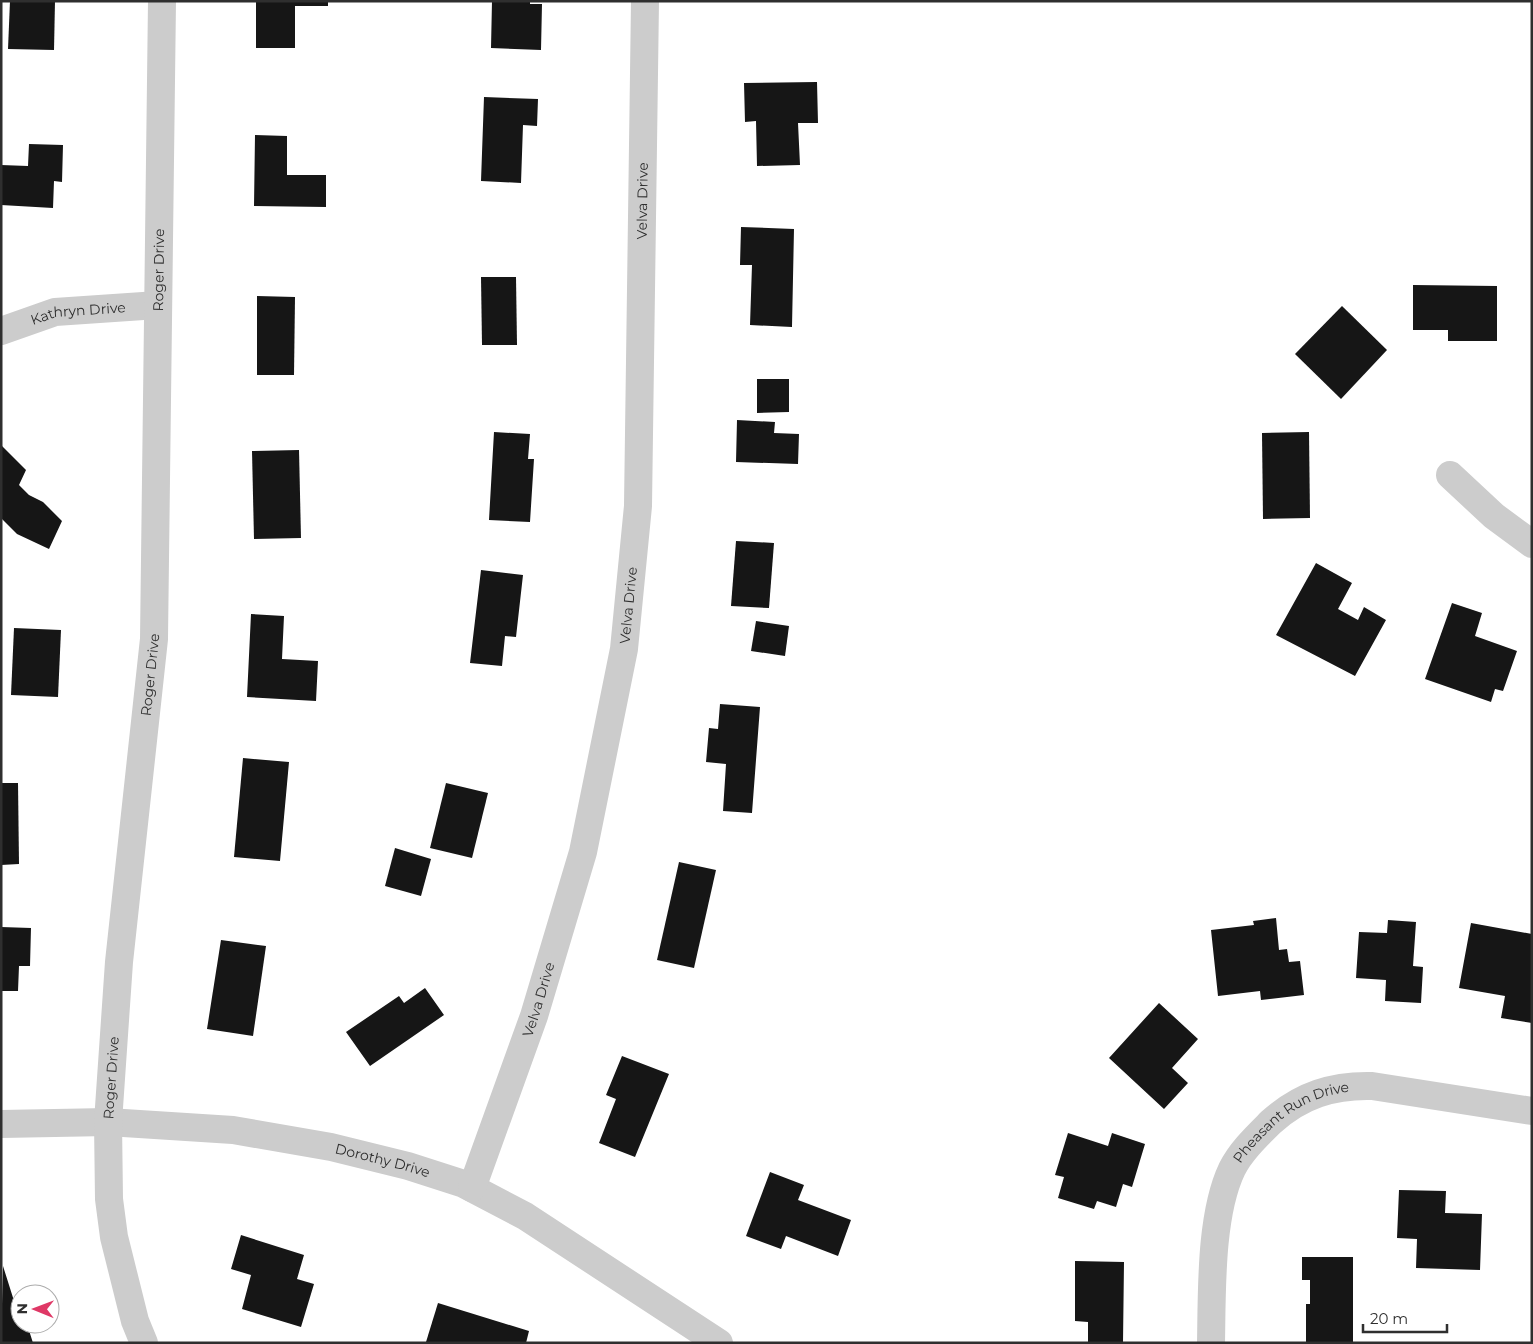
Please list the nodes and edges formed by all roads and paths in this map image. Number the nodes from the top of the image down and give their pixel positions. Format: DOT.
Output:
graph roads {
  1 [pos="162,1"];
  2 [pos="645,1"];
  3 [pos="158,305"];
  4 [pos="1,331"];
  5 [pos="1450,475"];
  6 [pos="1532,544"];
  7 [pos="1532,1111"];
  8 [pos="108,1122"];
  9 [pos="1,1124"];
  10 [pos="472,1188"];
  11 [pos="144,1343"];
  12 [pos="719,1343"];
  13 [pos="1211,1343"];
  1 -- 3 [label="street, Roger Drive"];
  2 -- 10 [label="street, Velva Drive"];
  3 -- 4 [label="street, Kathryn Drive"];
  3 -- 8 [label="street, Roger Drive"];
  5 -- 6 [label="street"];
  7 -- 13 [label="street, Pheasant Run Drive"];
  8 -- 9 [label="street, Dorothy Drive"];
  8 -- 10 [label="street, Dorothy Drive"];
  8 -- 11 [label="street, Roger Drive"];
  10 -- 12 [label="street, Dorothy Drive"];
}
